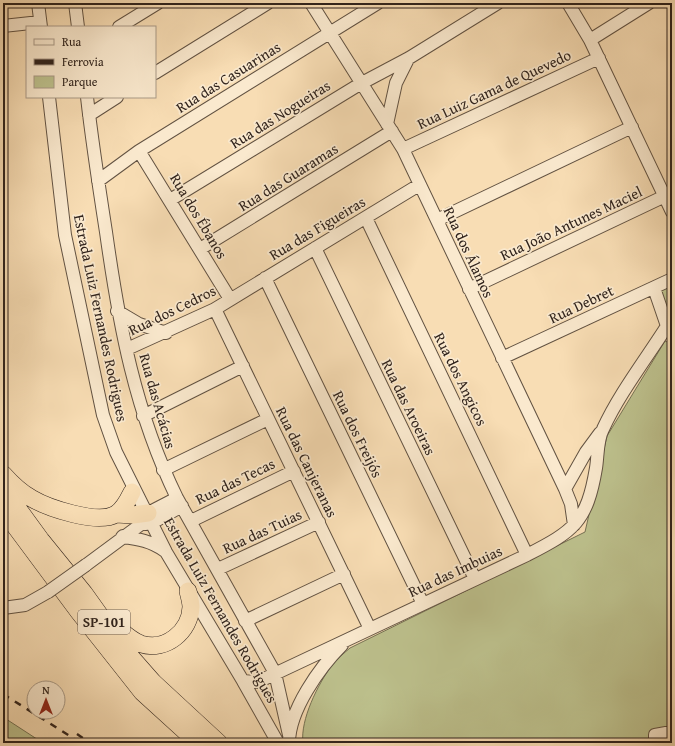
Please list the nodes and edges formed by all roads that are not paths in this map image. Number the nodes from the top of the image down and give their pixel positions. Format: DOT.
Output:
graph roads {
  1 [pos="38,3"];
  2 [pos="75,3"];
  3 [pos="158,3"];
  4 [pos="268,3"];
  5 [pos="311,3"];
  6 [pos="378,3"];
  7 [pos="498,3"];
  8 [pos="568,3"];
  9 [pos="649,3"];
  10 [pos="41,24"];
  11 [pos="3,26"];
  12 [pos="78,26"];
  13 [pos="121,26"];
  14 [pos="329,33"];
  15 [pos="590,40"];
  16 [pos="409,58"];
  17 [pos="599,58"];
  18 [pos="156,72"];
  19 [pos="360,84"];
  20 [pos="49,98"];
  21 [pos="87,98"];
  22 [pos="115,98"];
  23 [pos="89,114"];
  24 [pos="632,127"];
  25 [pos="389,128"];
  26 [pos="403,149"];
  27 [pos="139,151"];
  28 [pos="98,181"];
  29 [pos="419,185"];
  30 [pos="665,196"];
  31 [pos="170,200"];
  32 [pos="672,212"];
  33 [pos="366,218"];
  34 [pos="437,220"];
  35 [pos="315,248"];
  36 [pos="200,249"];
  37 [pos="265,278"];
  38 [pos="672,279"];
  39 [pos="654,288"];
  40 [pos="469,289"];
  41 [pos="230,299"];
  42 [pos="215,309"];
  43 [pos="117,311"];
  44 [pos="670,330"];
  45 [pos="166,333"];
  46 [pos="126,350"];
  47 [pos="502,358"];
  48 [pos="243,366"];
  49 [pos="143,416"];
  50 [pos="268,418"];
  51 [pos="602,431"];
  52 [pos="554,466"];
  53 [pos="578,466"];
  54 [pos="163,470"];
  55 [pos="294,471"];
  56 [pos="3,474"];
  57 [pos="131,486"];
  58 [pos="3,488"];
  59 [pos="565,489"];
  60 [pos="179,502"];
  61 [pos="3,510"];
  62 [pos="116,514"];
  63 [pos="143,519"];
  64 [pos="3,521"];
  65 [pos="191,521"];
  66 [pos="319,522"];
  67 [pos="574,526"];
  68 [pos="122,537"];
  69 [pos="28,545"];
  70 [pos="166,552"];
  71 [pos="527,555"];
  72 [pos="218,569"];
  73 [pos="344,574"];
  74 [pos="475,579"];
  75 [pos="188,591"];
  76 [pos="84,593"];
  77 [pos="423,604"];
  78 [pos="3,608"];
  79 [pos="245,621"];
  80 [pos="370,629"];
  81 [pos="347,640"];
  82 [pos="275,674"];
  83 [pos="244,681"];
  84 [pos="289,739"];
  85 [pos="198,743"];
  86 [pos="219,743"];
  87 [pos="278,743"];
  88 [pos="658,743"];
  89 [pos="667,743"];
  1 -- 10 [label="street"];
  2 -- 12 [label="street"];
  3 -- 13 [label="street"];
  4 -- 18 [label="street"];
  5 -- 14 [label="street, Rua dos Álamos"];
  6 -- 14 [label="street, Rua das Casuarinas"];
  7 -- 16 [label="street, Rua das Nogueiras"];
  8 -- 15 [label="street"];
  9 -- 15 [label="street"];
  10 -- 11 [label="street"];
  14 -- 19 [label="street, Rua dos Álamos"];
  14 -- 27 [label="street, Rua das Casuarinas"];
  15 -- 17 [label="street"];
  16 -- 19 [label="street, Rua das Nogueiras"];
  16 -- 25 [label="street"];
  17 -- 24 [label="street"];
  17 -- 26 [label="street, Rua Luiz Gama de Quevedo"];
  19 -- 25 [label="street, Rua dos Álamos"];
  19 -- 31 [label="street, Rua das Nogueiras"];
  20 -- 57 [label="street, Estrada Luiz Fernandes Rodrigues"];
  21 -- 23 [label="street, Rua das Acácias"];
  22 -- 23 [label="street"];
  23 -- 28 [label="street, Rua das Acácias"];
  24 -- 30 [label="street"];
  24 -- 34 [label="street"];
  25 -- 26 [label="street, Rua dos Álamos"];
  25 -- 36 [label="street, Rua das Guaramas"];
  26 -- 29 [label="street, Rua dos Álamos"];
  27 -- 28 [label="street, Rua das Casuarinas"];
  27 -- 31 [label="street, Rua dos Ébanos"];
  28 -- 43 [label="street, Rua das Acácias"];
  29 -- 33 [label="street, Rua das Figueiras"];
  29 -- 34 [label="street, Rua dos Álamos"];
  30 -- 32 [label="street"];
  30 -- 40 [label="street, Rua João Antunes Maciel"];
  31 -- 36 [label="street, Rua dos Ébanos"];
  33 -- 35 [label="street, Rua das Figueiras"];
  33 -- 71 [label="street, Rua dos Angicos"];
  34 -- 40 [label="street, Rua dos Álamos"];
  35 -- 37 [label="street, Rua das Figueiras"];
  35 -- 74 [label="street, Rua das Aroeiras"];
  36 -- 41 [label="street, Rua dos Ébanos"];
  37 -- 41 [label="street, Rua das Figueiras"];
  37 -- 77 [label="street, Rua dos Freijós"];
  38 -- 39 [label="street, Rua Debret"];
  39 -- 44 [label="street"];
  39 -- 47 [label="street, Rua Debret"];
  40 -- 47 [label="street, Rua dos Álamos"];
  41 -- 42 [label="street, Rua dos Cedros"];
  42 -- 45 [label="street, Rua dos Cedros"];
  42 -- 48 [label="street, Rua das Canjeranas"];
  43 -- 45 [label="street"];
  43 -- 46 [label="street, Rua das Acácias"];
  44 -- 51 [label="street"];
  45 -- 46 [label="street, Rua dos Cedros"];
  46 -- 49 [label="street, Rua das Acácias"];
  47 -- 52 [label="street, Rua dos Álamos"];
  48 -- 49 [label="street"];
  48 -- 50 [label="street, Rua das Canjeranas"];
  49 -- 54 [label="street, Rua das Acácias"];
  50 -- 54 [label="street"];
  50 -- 55 [label="street, Rua das Canjeranas"];
  51 -- 53 [label="street"];
  51 -- 67 [label="street, Rua das Imbuias"];
  52 -- 53 [label="street"];
  52 -- 59 [label="street, Rua dos Álamos"];
  53 -- 59 [label="street"];
  54 -- 60 [label="street, Rua das Acácias"];
  55 -- 65 [label="street, Rua das Tecas"];
  55 -- 66 [label="street, Rua das Canjeranas"];
  56 -- 62 [label="highway"];
  57 -- 62 [label="highway"];
  57 -- 63 [label="street"];
  58 -- 76 [label="highway, SP-101"];
  59 -- 67 [label="street, Rua dos Álamos"];
  60 -- 63 [label="street"];
  60 -- 65 [label="street, Rua das Acácias"];
  61 -- 69 [label="highway, SP-101"];
  62 -- 63 [label="highway"];
  63 -- 68 [label="street"];
  63 -- 70 [label="street, Estrada Luiz Fernandes Rodrigues"];
  64 -- 69 [label="highway"];
  65 -- 72 [label="street, Rua das Acácias"];
  66 -- 72 [label="street, Rua das Tuias"];
  66 -- 73 [label="street, Rua das Canjeranas"];
  67 -- 71 [label="street, Rua das Imbuias"];
  68 -- 70 [label="street"];
  68 -- 78 [label="street, bridge"];
  69 -- 85 [label="highway, SP-101"];
  70 -- 75 [label="street, Estrada Luiz Fernandes Rodrigues"];
  71 -- 74 [label="street, Rua das Imbuias"];
  72 -- 79 [label="street, Rua das Acácias"];
  73 -- 79 [label="street"];
  73 -- 80 [label="street, Rua das Canjeranas"];
  74 -- 77 [label="street, Rua das Imbuias"];
  75 -- 76 [label="highway"];
  75 -- 83 [label="street, Estrada Luiz Fernandes Rodrigues"];
  76 -- 86 [label="highway, SP-101"];
  77 -- 80 [label="street, Rua das Imbuias"];
  79 -- 82 [label="street, Rua das Acácias"];
  80 -- 81 [label="street, Rua das Imbuias"];
  81 -- 82 [label="street, Rua das Imbuias"];
  81 -- 84 [label="street, Rua das Imbuias"];
  82 -- 83 [label="street, Rua das Imbuias"];
  82 -- 84 [label="street, Rua das Acácias"];
  83 -- 87 [label="street, Estrada Luiz Fernandes Rodrigues"];
  88 -- 89 [label="street"];
}
